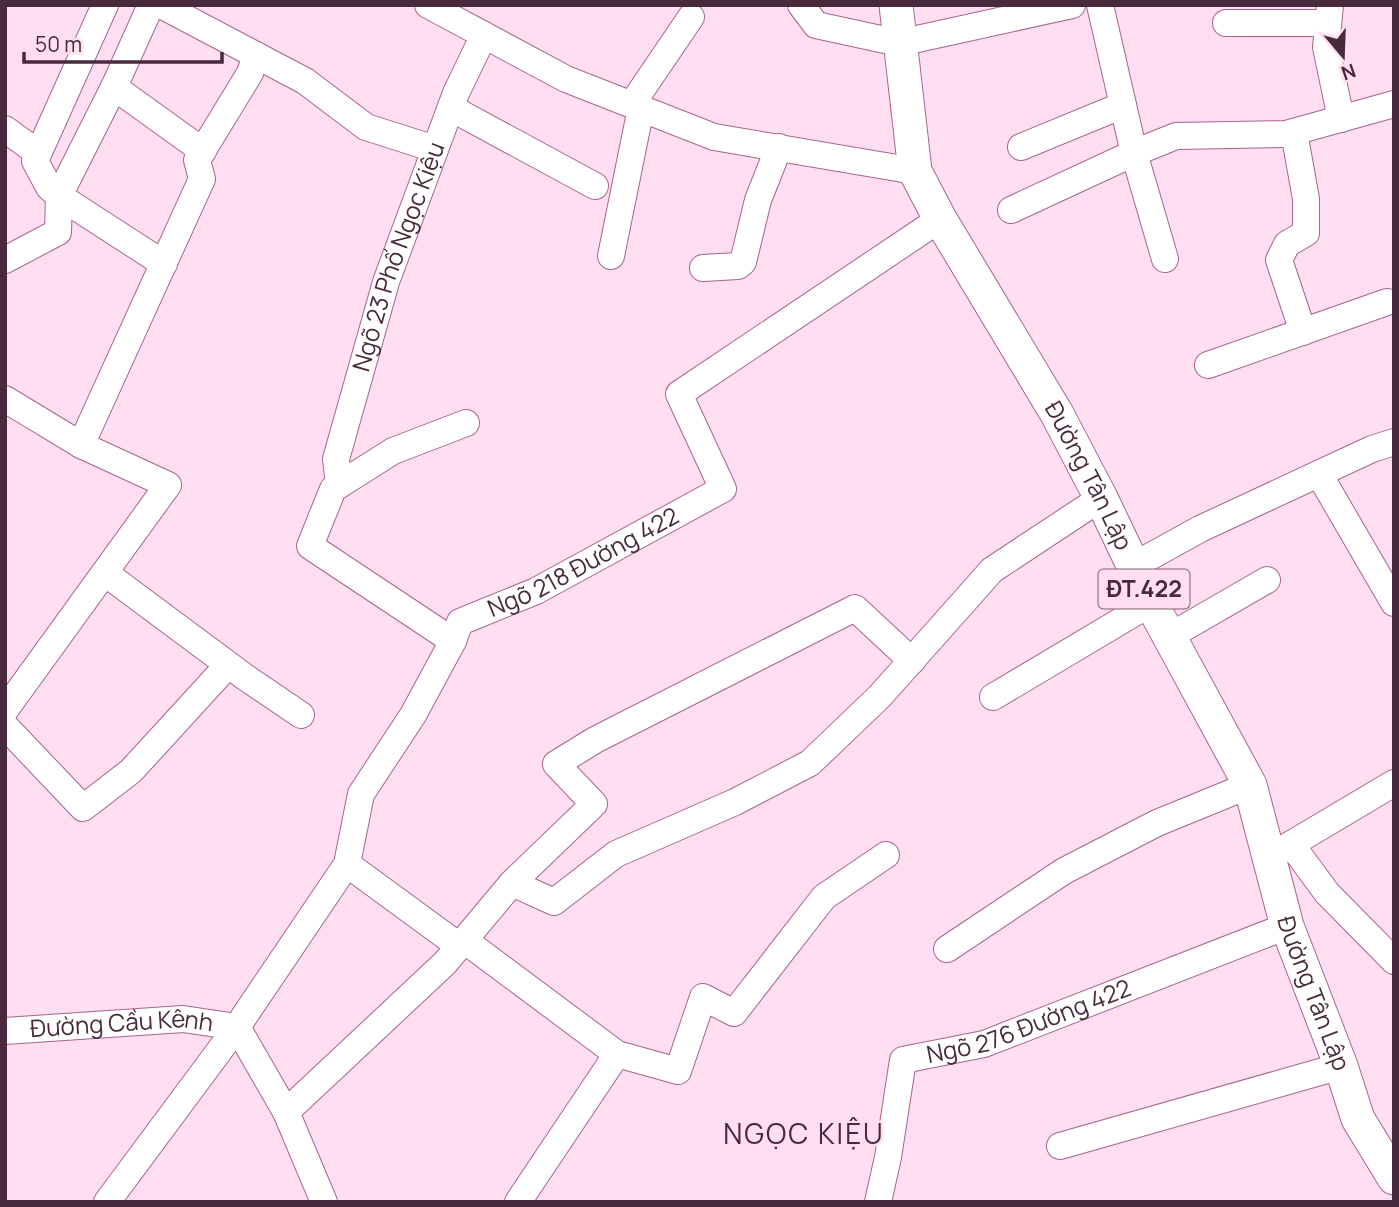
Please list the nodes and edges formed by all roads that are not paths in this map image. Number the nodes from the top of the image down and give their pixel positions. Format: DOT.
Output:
graph roads {
  1 [pos="105,5"];
  2 [pos="151,5"];
  3 [pos="161,5"];
  4 [pos="428,5"];
  5 [pos="801,5"];
  6 [pos="896,5"];
  7 [pos="1072,5"];
  8 [pos="1100,5"];
  9 [pos="1329,14"];
  10 [pos="691,17"];
  11 [pos="1226,23"];
  12 [pos="484,35"];
  13 [pos="899,43"];
  14 [pos="256,55"];
  15 [pos="114,87"];
  16 [pos="1123,104"];
  17 [pos="1394,104"];
  18 [pos="637,106"];
  19 [pos="451,108"];
  20 [pos="1341,119"];
  21 [pos="5,129"];
  22 [pos="1294,132"];
  23 [pos="1021,147"];
  24 [pos="779,148"];
  25 [pos="435,149"];
  26 [pos="203,150"];
  27 [pos="38,153"];
  28 [pos="1134,153"];
  29 [pos="915,171"];
  30 [pos="595,186"];
  31 [pos="59,196"];
  32 [pos="1011,210"];
  33 [pos="940,219"];
  34 [pos="611,256"];
  35 [pos="1165,259"];
  36 [pos="5,260"];
  37 [pos="164,264"];
  38 [pos="703,268"];
  39 [pos="1387,302"];
  40 [pos="1303,332"];
  41 [pos="1208,365"];
  42 [pos="5,399"];
  43 [pos="466,422"];
  44 [pos="1394,442"];
  45 [pos="81,445"];
  46 [pos="1319,474"];
  47 [pos="339,485"];
  48 [pos="1101,498"];
  49 [pos="1133,565"];
  50 [pos="105,573"];
  51 [pos="1267,580"];
  52 [pos="1151,603"];
  53 [pos="1394,603"];
  54 [pos="1170,636"];
  55 [pos="453,641"];
  56 [pos="912,661"];
  57 [pos="228,665"];
  58 [pos="993,697"];
  59 [pos="5,710"];
  60 [pos="301,715"];
  61 [pos="5,726"];
  62 [pos="1394,783"];
  63 [pos="1250,785"];
  64 [pos="1281,851"];
  65 [pos="886,855"];
  66 [pos="347,864"];
  67 [pos="512,883"];
  68 [pos="1287,926"];
  69 [pos="462,943"];
  70 [pos="947,949"];
  71 [pos="1394,961"];
  72 [pos="237,1027"];
  73 [pos="5,1031"];
  74 [pos="617,1054"];
  75 [pos="1341,1066"];
  76 [pos="286,1112"];
  77 [pos="1060,1146"];
  78 [pos="1394,1178"];
  79 [pos="107,1202"];
  80 [pos="324,1202"];
  81 [pos="518,1202"];
  82 [pos="878,1202"];
  1 -- 27 [label="street"];
  2 -- 15 [label="street"];
  3 -- 14 [label="street"];
  4 -- 12 [label="street"];
  5 -- 13 [label="street"];
  6 -- 13 [label="main road, Đường Tân Lập / ĐT.422"];
  7 -- 13 [label="street"];
  8 -- 16 [label="street"];
  9 -- 11 [label="street"];
  9 -- 20 [label="street"];
  10 -- 18 [label="street"];
  12 -- 18 [label="street"];
  12 -- 19 [label="street, Ngõ 23 Phố Ngọc Kiệu"];
  13 -- 29 [label="main road, Đường Tân Lập / ĐT.422"];
  14 -- 25 [label="street"];
  14 -- 26 [label="street"];
  15 -- 26 [label="street"];
  15 -- 31 [label="street"];
  16 -- 23 [label="street"];
  16 -- 28 [label="street"];
  17 -- 20 [label="street"];
  18 -- 24 [label="street"];
  18 -- 34 [label="street"];
  19 -- 25 [label="street, Ngõ 23 Phố Ngọc Kiệu"];
  19 -- 30 [label="street"];
  20 -- 22 [label="street"];
  21 -- 27 [label="street"];
  22 -- 28 [label="street"];
  22 -- 40 [label="street"];
  24 -- 29 [label="street"];
  24 -- 38 [label="street"];
  25 -- 47 [label="street, Ngõ 23 Phố Ngọc Kiệu"];
  26 -- 37 [label="street"];
  27 -- 31 [label="street"];
  28 -- 32 [label="street"];
  28 -- 35 [label="street"];
  29 -- 33 [label="main road, Đường Tân Lập / ĐT.422"];
  31 -- 36 [label="street"];
  31 -- 37 [label="street"];
  33 -- 48 [label="main road, Đường Tân Lập / ĐT.422"];
  33 -- 55 [label="street, Ngõ 218 Đường 422"];
  37 -- 45 [label="street"];
  39 -- 40 [label="street"];
  40 -- 41 [label="street"];
  42 -- 45 [label="street"];
  43 -- 47 [label="street"];
  44 -- 46 [label="street"];
  45 -- 50 [label="street"];
  46 -- 49 [label="street"];
  46 -- 53 [label="street"];
  47 -- 55 [label="street"];
  48 -- 49 [label="main road, Đường Tân Lập / ĐT.422"];
  48 -- 56 [label="street"];
  49 -- 52 [label="main road, Đường Tân Lập / ĐT.422"];
  50 -- 57 [label="street"];
  50 -- 59 [label="street"];
  51 -- 54 [label="street"];
  52 -- 54 [label="main road, Đường Tân Lập / ĐT.422"];
  52 -- 58 [label="street"];
  54 -- 63 [label="main road, Đường Tân Lập / ĐT.422"];
  55 -- 66 [label="street, Ngõ 218 Đường 422"];
  56 -- 67 [label="street"];
  56 -- 67 [label="street"];
  57 -- 60 [label="street"];
  57 -- 61 [label="street"];
  62 -- 64 [label="street"];
  63 -- 64 [label="main road, Đường Tân Lập / ĐT.422"];
  63 -- 70 [label="street"];
  64 -- 68 [label="main road, Đường Tân Lập / ĐT.422"];
  64 -- 71 [label="street"];
  65 -- 74 [label="street"];
  66 -- 69 [label="street"];
  66 -- 72 [label="street"];
  67 -- 69 [label="street"];
  68 -- 75 [label="main road, Đường Tân Lập / ĐT.422"];
  68 -- 82 [label="street, Ngõ 276 Đường 422"];
  69 -- 74 [label="street"];
  69 -- 76 [label="street"];
  72 -- 73 [label="street, Đường Cầu Kênh"];
  72 -- 76 [label="street"];
  72 -- 79 [label="street"];
  74 -- 81 [label="street"];
  75 -- 77 [label="street"];
  75 -- 78 [label="main road, Đường Tân Lập / ĐT.422"];
  76 -- 80 [label="street"];
}
